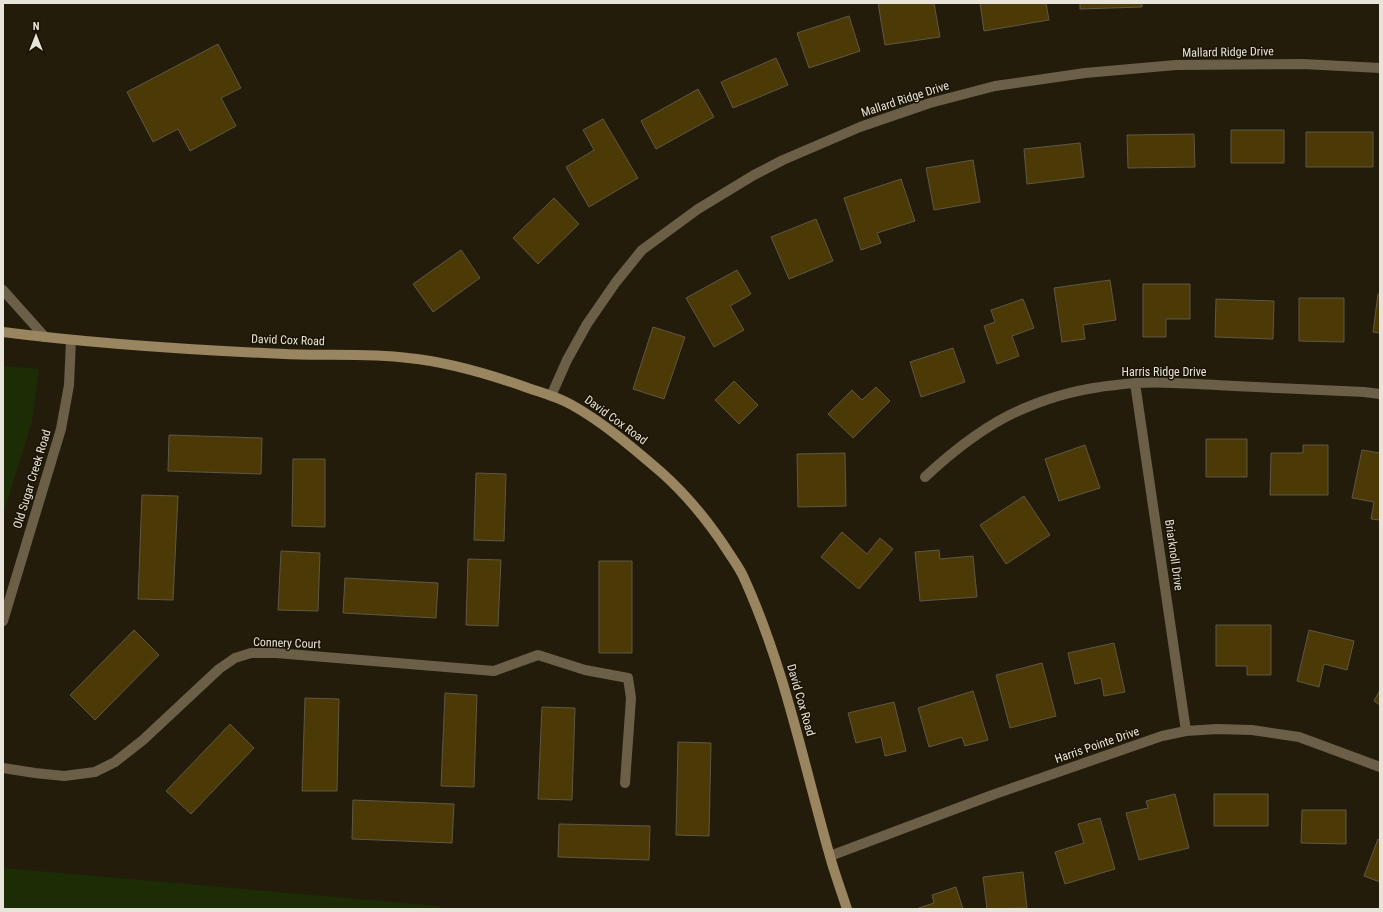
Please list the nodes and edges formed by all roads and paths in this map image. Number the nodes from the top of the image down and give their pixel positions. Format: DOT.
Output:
graph roads {
  1 [pos="1380,68"];
  2 [pos="3,290"];
  3 [pos="3,332"];
  4 [pos="45,337"];
  5 [pos="71,340"];
  6 [pos="1135,383"];
  7 [pos="1380,394"];
  8 [pos="551,396"];
  9 [pos="925,477"];
  10 [pos="3,621"];
  11 [pos="1186,731"];
  12 [pos="1380,767"];
  13 [pos="3,768"];
  14 [pos="625,783"];
  15 [pos="830,856"];
  16 [pos="848,909"];
  1 -- 8 [label="street, Mallard Ridge Drive"];
  2 -- 4 [label="street"];
  3 -- 4 [label="main road, David Cox Road"];
  4 -- 5 [label="main road, David Cox Road"];
  5 -- 8 [label="main road, David Cox Road"];
  5 -- 10 [label="street, Old Sugar Creek Road"];
  6 -- 7 [label="street, Harris Ridge Drive"];
  6 -- 9 [label="street, Harris Ridge Drive"];
  6 -- 11 [label="street, Briarknoll Drive"];
  8 -- 15 [label="main road, David Cox Road"];
  11 -- 12 [label="street, Harris Pointe Drive"];
  11 -- 15 [label="street, Harris Pointe Drive"];
  13 -- 14 [label="street, Connery Court"];
  15 -- 16 [label="main road, David Cox Road"];
}
